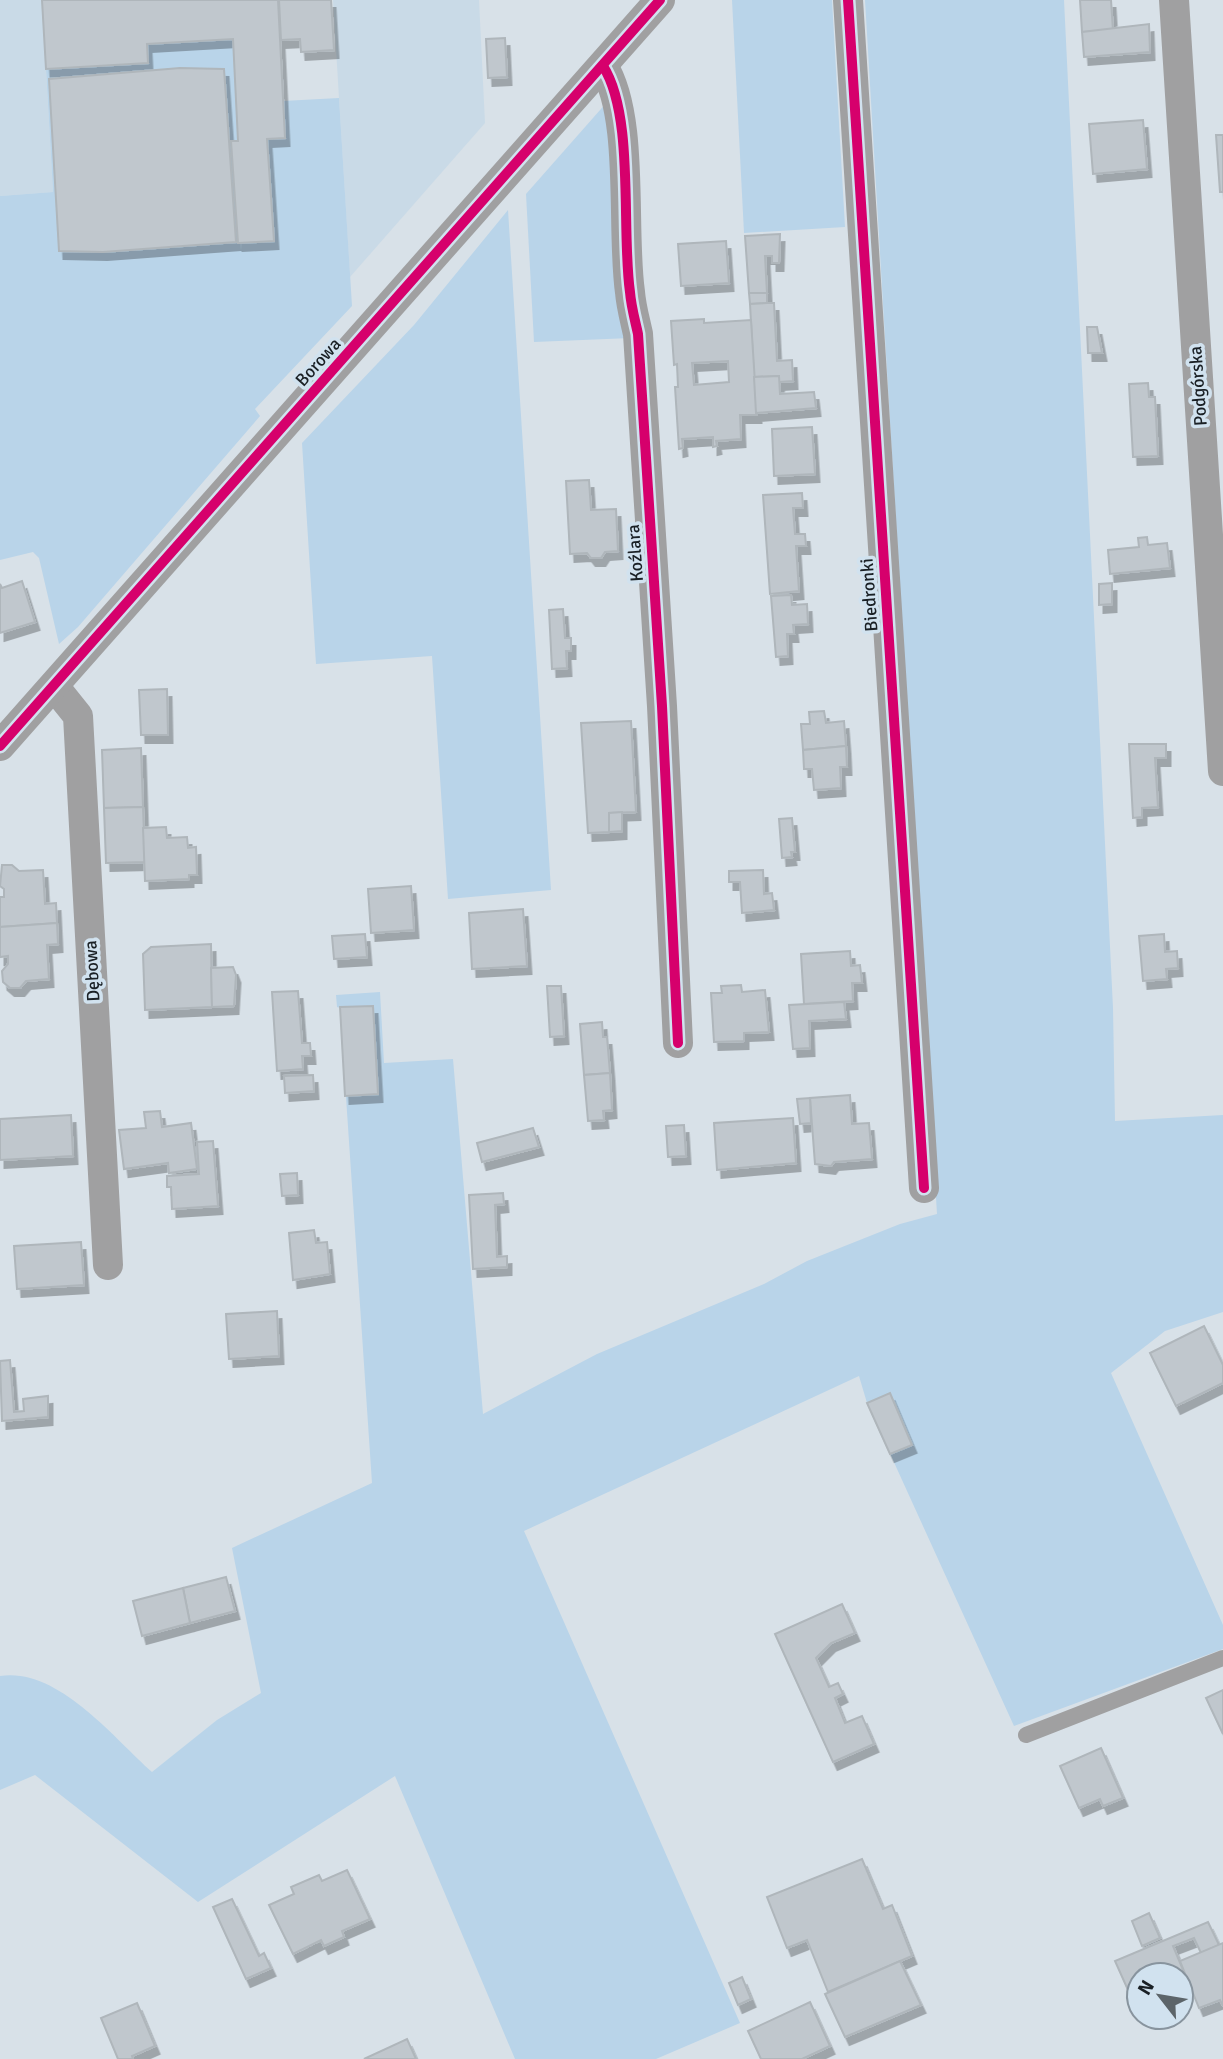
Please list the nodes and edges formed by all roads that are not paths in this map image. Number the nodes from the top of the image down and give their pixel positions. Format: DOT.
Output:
graph roads {
  1 [pos="660,0"];
  2 [pos="848,0"];
  3 [pos="1174,0"];
  4 [pos="603,66"];
  5 [pos="54,686"];
  6 [pos="0,746"];
  7 [pos="1223,771"];
  8 [pos="678,1043"];
  9 [pos="924,1188"];
  10 [pos="108,1265"];
  11 [pos="1223,1658"];
  12 [pos="1026,1735"];
  1 -- 4 [label="street, Borowa"];
  2 -- 9 [label="street, Biedronki"];
  3 -- 7 [label="street, Podgórska"];
  4 -- 5 [label="street, Borowa"];
  4 -- 8 [label="street, Koźlara"];
  5 -- 6 [label="street, Borowa"];
  5 -- 10 [label="street, Dębowa"];
  11 -- 12 [label="lane"];
}
